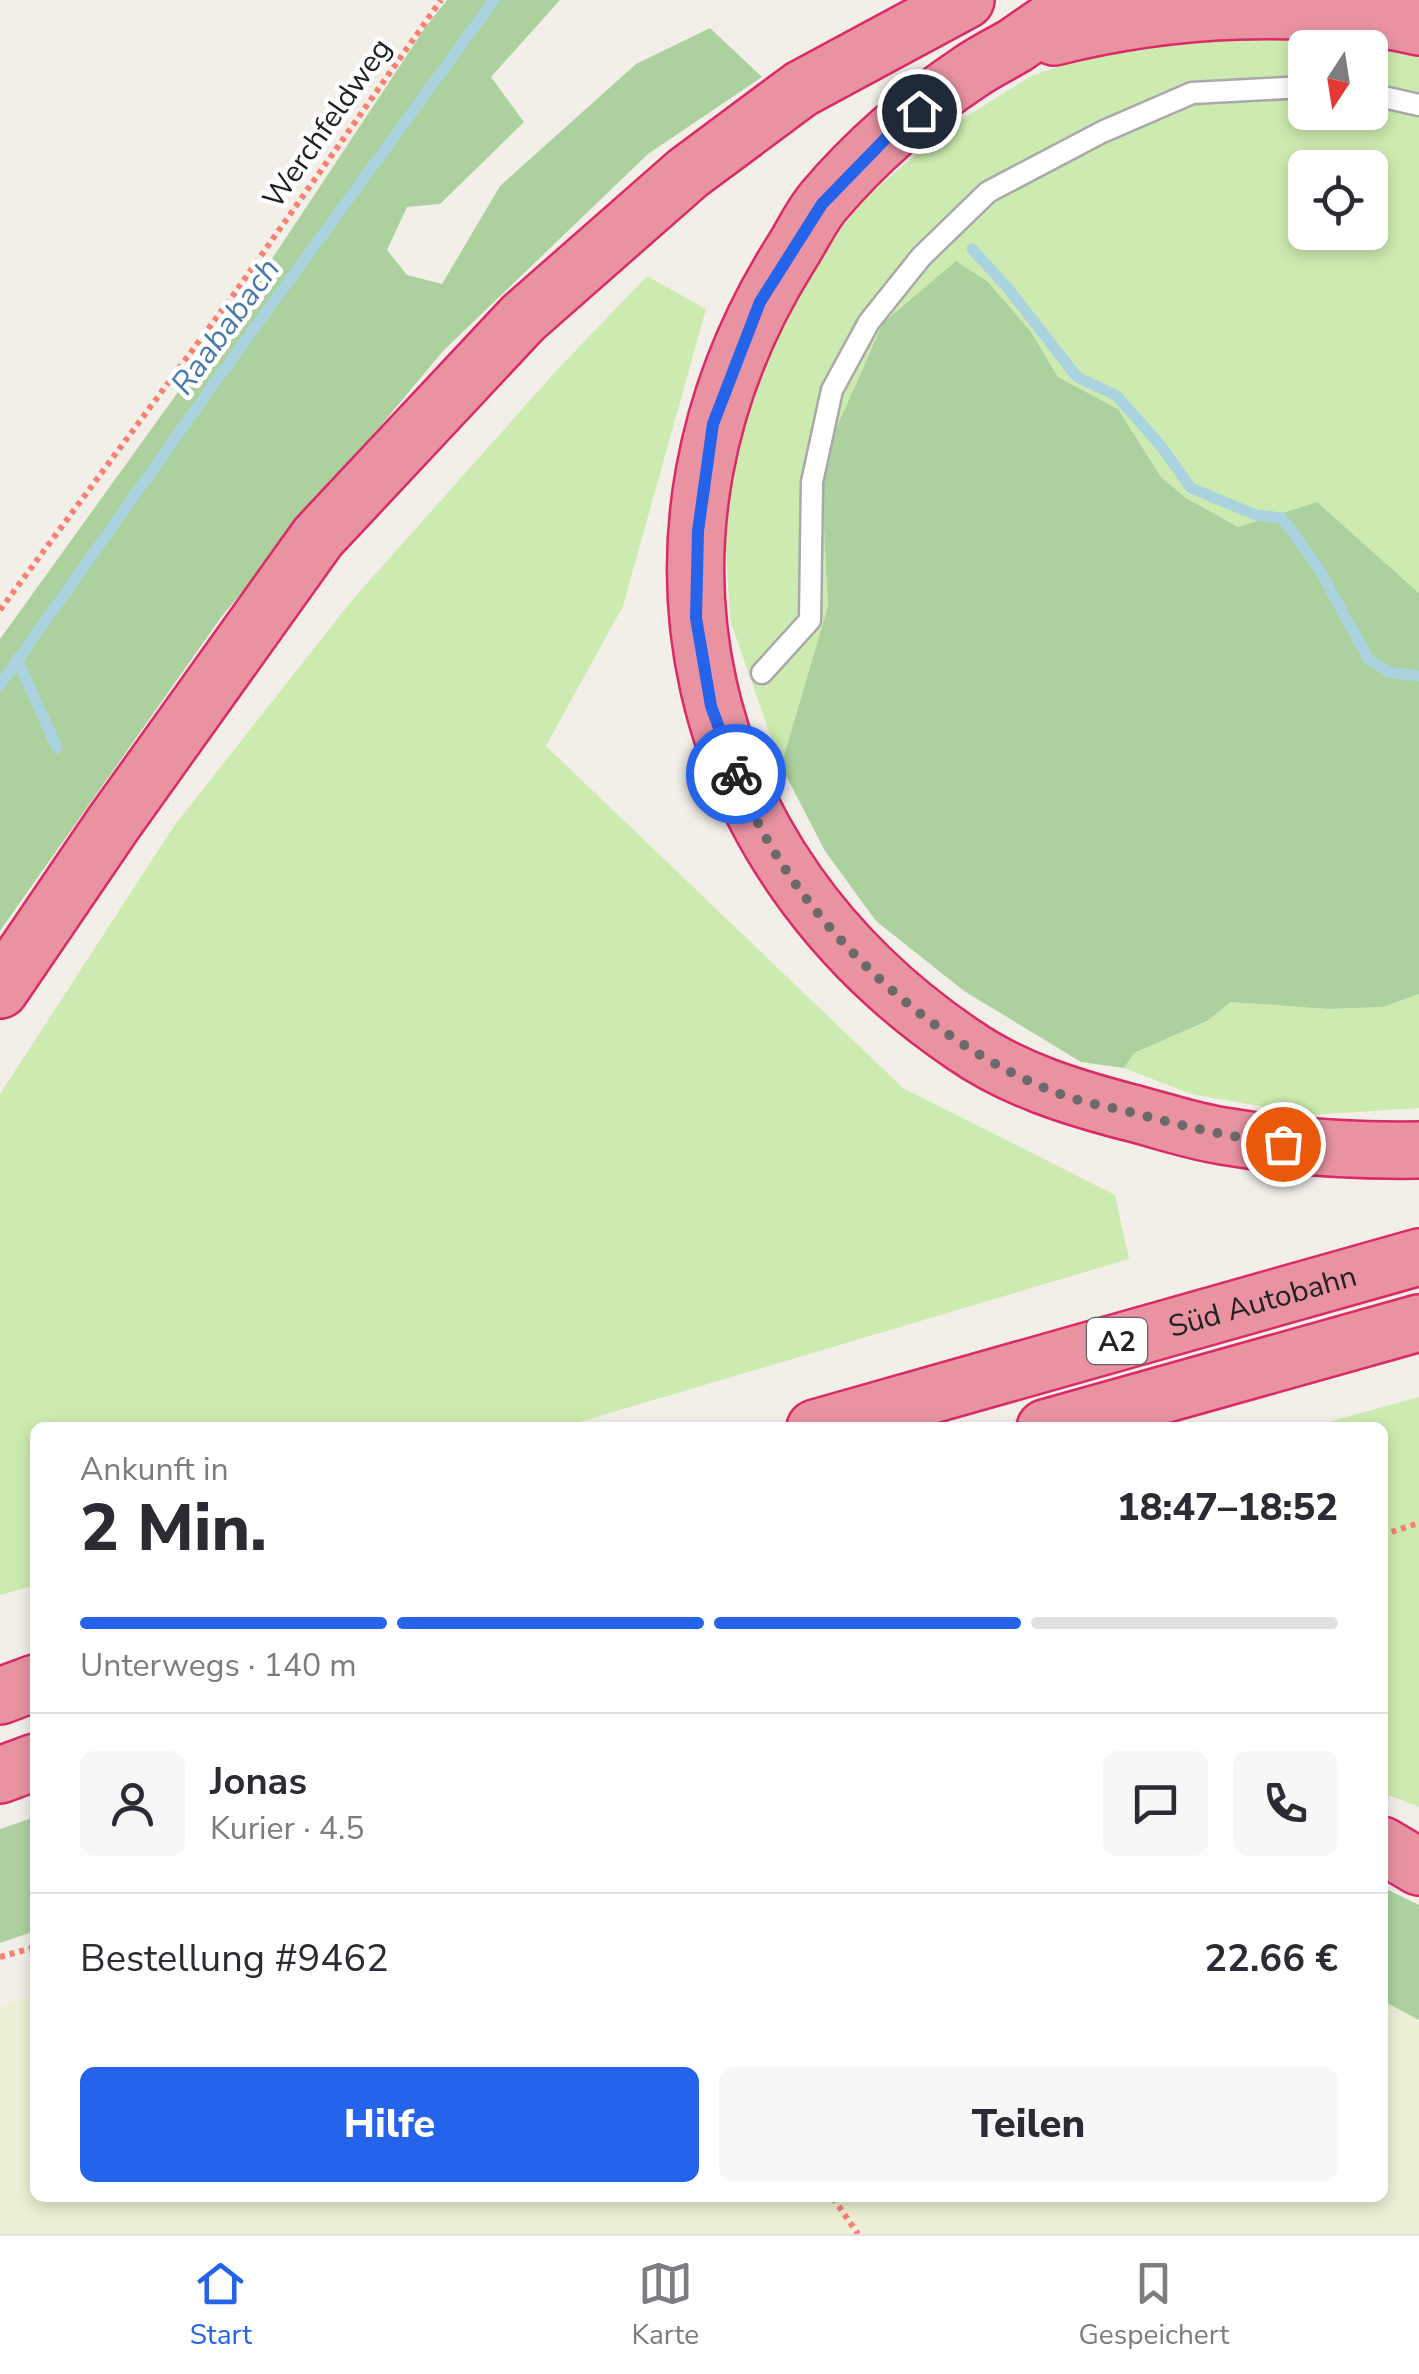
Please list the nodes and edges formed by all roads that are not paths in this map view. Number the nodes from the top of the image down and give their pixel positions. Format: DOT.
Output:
graph roads {
  1 [pos="966,0"];
  2 [pos="1092,0"];
  3 [pos="1419,28"];
  4 [pos="1012,47"];
  5 [pos="1288,88"];
  6 [pos="1388,98"];
  7 [pos="1419,104"];
  8 [pos="762,673"];
  9 [pos="0,990"];
  10 [pos="1419,1150"];
  11 [pos="1419,1257"];
  12 [pos="1419,1323"];
  13 [pos="836,1422"];
  14 [pos="1066,1422"];
  15 [pos="30,1686"];
  16 [pos="0,1696"];
  17 [pos="30,1764"];
  18 [pos="30,1776"];
  19 [pos="0,1778"];
  20 [pos="1388,1826"];
  21 [pos="1419,1835"];
  22 [pos="1388,1849"];
  23 [pos="1419,1867"];
  1 -- 9 [label="highway"];
  2 -- 4 [label="highway"];
  3 -- 4 [label="highway"];
  4 -- 10 [label="highway"];
  5 -- 8 [label="lane"];
  6 -- 7 [label="lane"];
  11 -- 13 [label="highway, Süd Autobahn / A2"];
  12 -- 14 [label="highway, Süd Autobahn / A2"];
  15 -- 16 [label="highway"];
  17 -- 19 [label="highway"];
  18 -- 19 [label="highway"];
  20 -- 21 [label="highway"];
  22 -- 23 [label="highway"];
}
